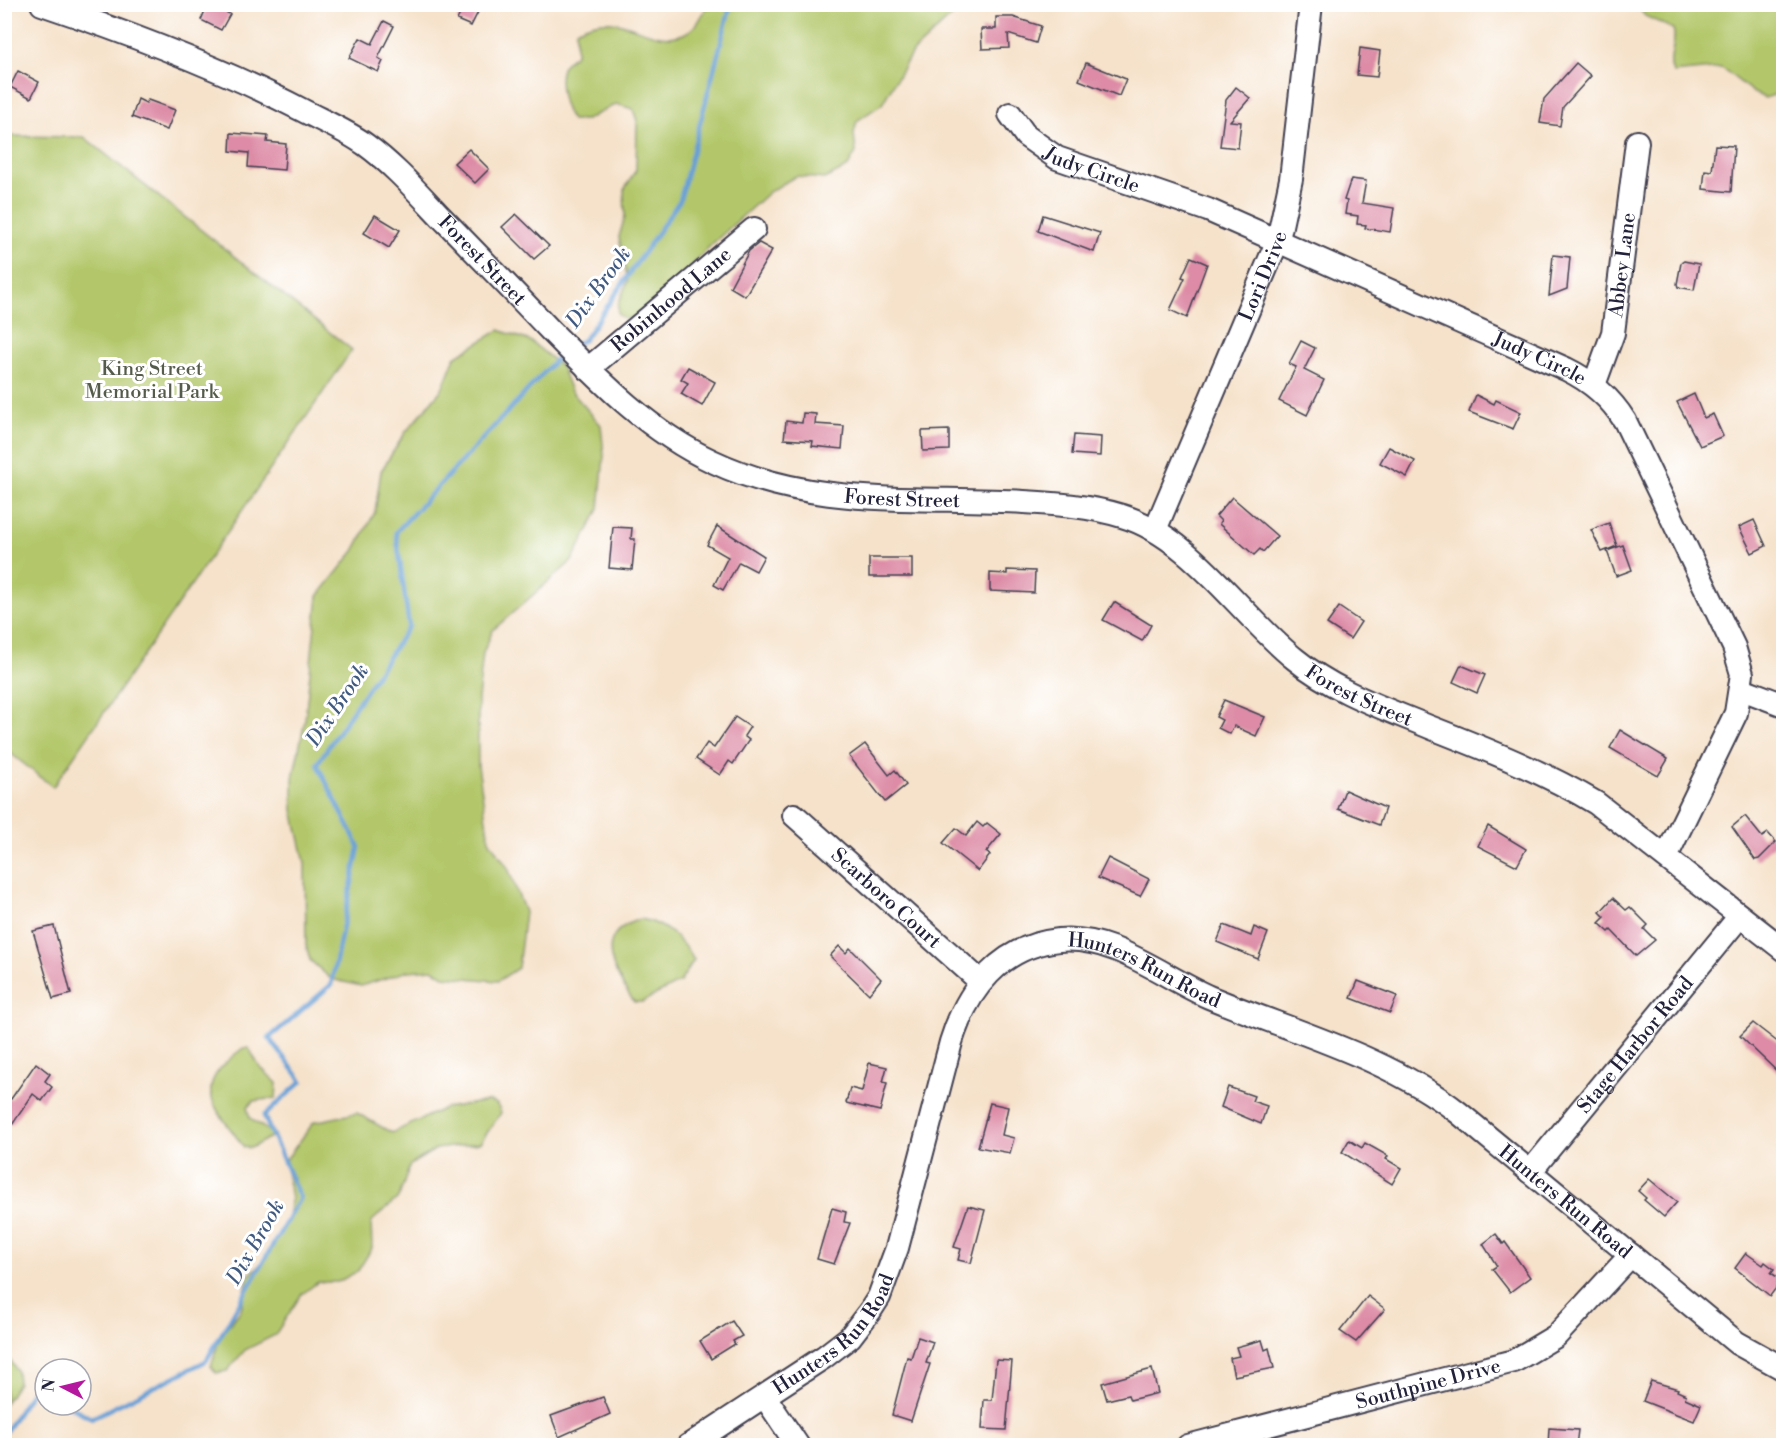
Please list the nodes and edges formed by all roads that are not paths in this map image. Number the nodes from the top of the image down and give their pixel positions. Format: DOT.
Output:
graph roads {
  1 [pos="42,4"];
  2 [pos="1311,4"];
  3 [pos="94,13"];
  4 [pos="1010,114"];
  5 [pos="1637,141"];
  6 [pos="753,229"];
  7 [pos="1278,240"];
  8 [pos="583,364"];
  9 [pos="1594,385"];
  10 [pos="1155,530"];
  11 [pos="1742,689"];
  12 [pos="1784,705"];
  13 [pos="794,815"];
  14 [pos="1666,857"];
  15 [pos="1740,916"];
  16 [pos="1784,950"];
  17 [pos="980,981"];
  18 [pos="1530,1172"];
  19 [pos="1630,1255"];
  20 [pos="1784,1369"];
  21 [pos="765,1397"];
  22 [pos="688,1446"];
  23 [pos="798,1446"];
  24 [pos="1188,1446"];
  1 -- 3 [label="street, Forest Street"];
  2 -- 7 [label="street, Lori Drive"];
  3 -- 8 [label="street, Forest Street"];
  4 -- 7 [label="street, Judy Circle"];
  5 -- 9 [label="street, Abbey Lane"];
  6 -- 8 [label="street, Robinhood Lane"];
  7 -- 9 [label="street, Judy Circle"];
  7 -- 10 [label="street, Lori Drive"];
  8 -- 10 [label="street, Forest Street"];
  9 -- 11 [label="street, Judy Circle"];
  10 -- 14 [label="street, Forest Street"];
  11 -- 12 [label="street"];
  11 -- 14 [label="street, Judy Circle"];
  13 -- 17 [label="street, Scarboro Court"];
  14 -- 15 [label="street, Forest Street"];
  15 -- 16 [label="street, Forest Street"];
  15 -- 18 [label="street, Stage Harbor Road"];
  17 -- 18 [label="street, Hunters Run Road"];
  17 -- 21 [label="street, Hunters Run Road"];
  18 -- 19 [label="street, Hunters Run Road"];
  19 -- 20 [label="street, Hunters Run Road"];
  19 -- 24 [label="street, Southpine Drive"];
  21 -- 22 [label="street, Hunters Run Road"];
  21 -- 23 [label="street"];
}
